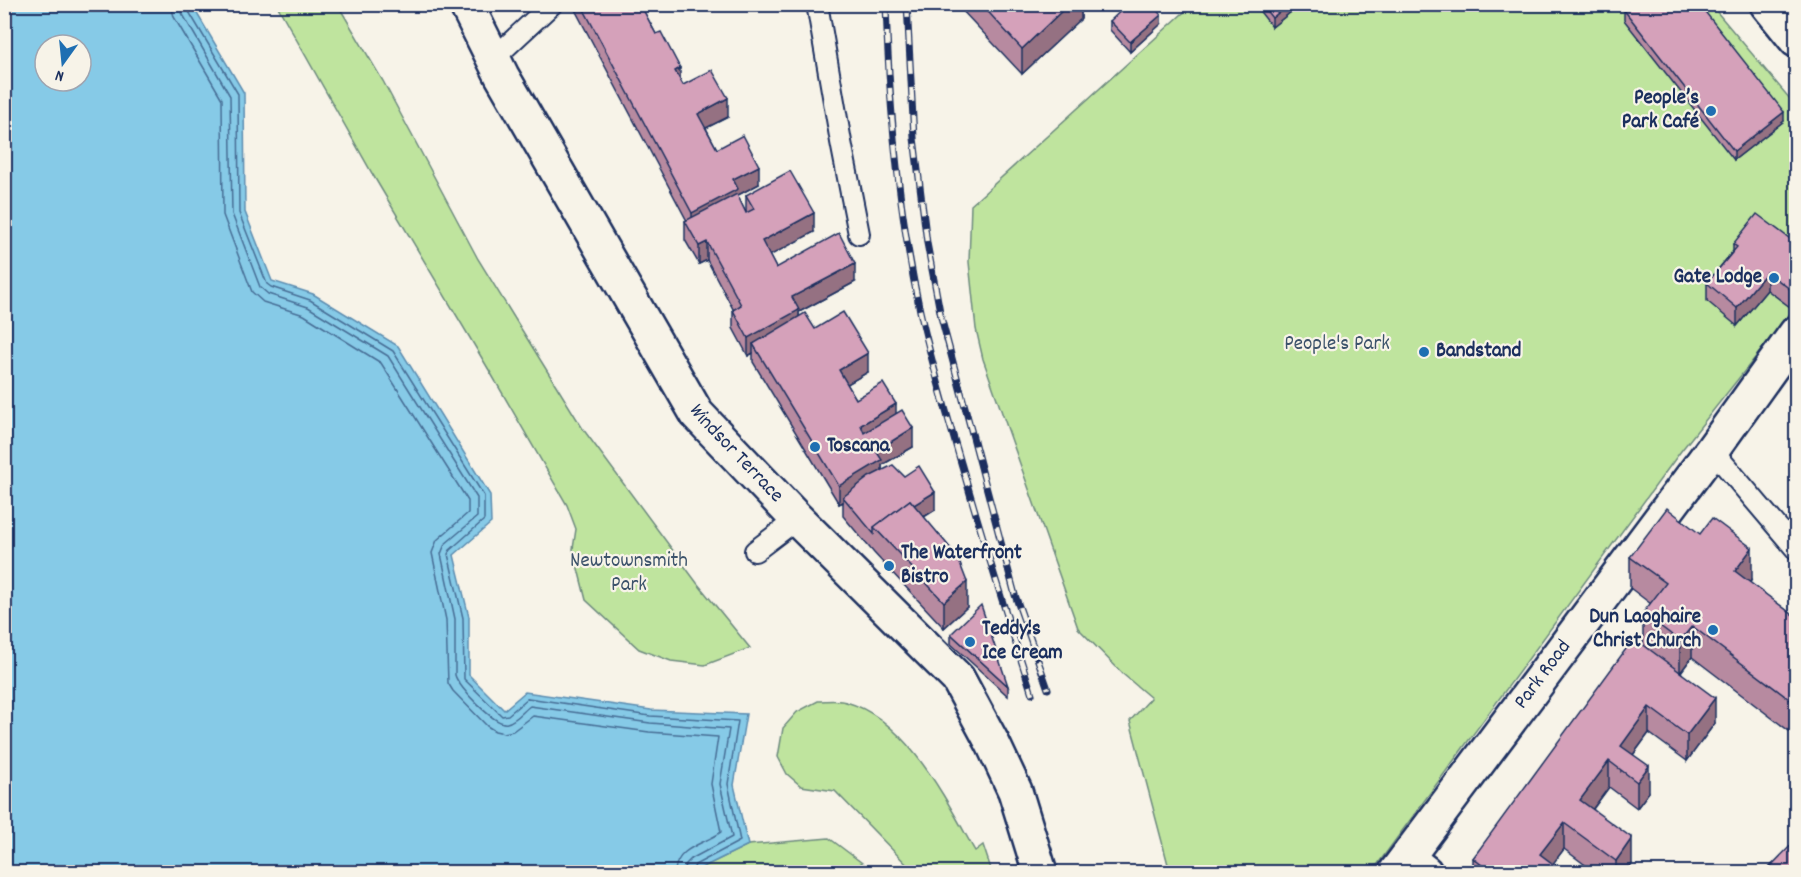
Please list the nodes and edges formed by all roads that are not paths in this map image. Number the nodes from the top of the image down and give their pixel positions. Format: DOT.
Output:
graph roads {
  1 [pos="466,4"];
  2 [pos="552,4"];
  3 [pos="817,4"];
  4 [pos="1767,4"];
  5 [pos="1797,40"];
  6 [pos="494,59"];
  7 [pos="859,234"];
  8 [pos="1797,333"];
  9 [pos="1712,450"];
  10 [pos="797,519"];
  11 [pos="1797,549"];
  12 [pos="755,551"];
  13 [pos="1410,868"];
  14 [pos="1040,873"];
  1 -- 6 [label="main road, Windsor Terrace"];
  2 -- 6 [label="lane"];
  3 -- 7 [label="lane"];
  4 -- 5 [label="main road"];
  6 -- 10 [label="main road, Windsor Terrace"];
  8 -- 9 [label="main road, Park Road"];
  9 -- 11 [label="lane"];
  9 -- 13 [label="main road, Park Road"];
  10 -- 12 [label="lane"];
  10 -- 14 [label="main road, Windsor Terrace"];
}
